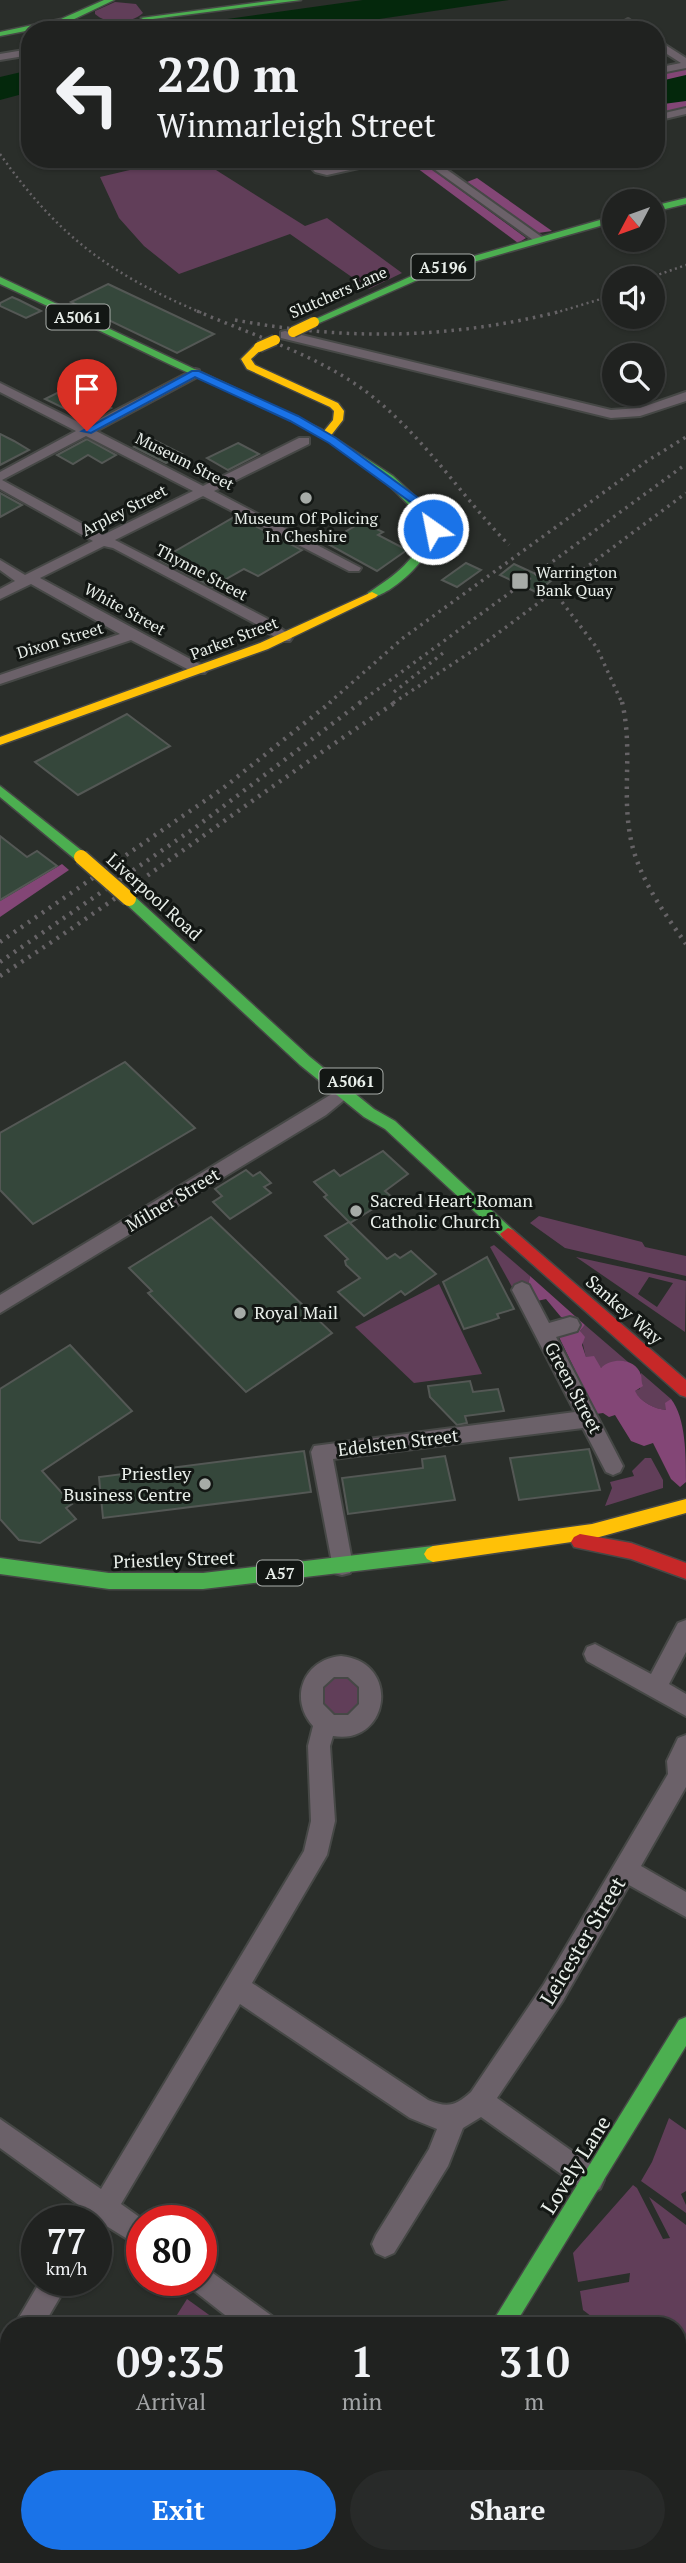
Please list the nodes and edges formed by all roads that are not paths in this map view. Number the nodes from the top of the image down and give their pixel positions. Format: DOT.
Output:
graph roads {
  1 [pos="297,0"];
  2 [pos="274,1"];
  3 [pos="101,2"];
  4 [pos="141,15"];
  5 [pos="62,21"];
  6 [pos="97,21"];
  7 [pos="21,31"];
  8 [pos="21,34"];
  9 [pos="0,36"];
  10 [pos="665,49"];
  11 [pos="21,54"];
  12 [pos="0,57"];
  13 [pos="686,64"];
  14 [pos="665,69"];
  15 [pos="686,111"];
  16 [pos="665,116"];
  17 [pos="316,168"];
  18 [pos="348,168"];
  19 [pos="437,168"];
  20 [pos="686,201"];
  21 [pos="665,206"];
  22 [pos="602,222"];
  23 [pos="540,240"];
  24 [pos="0,280"];
  25 [pos="284,336"];
  26 [pos="195,373"];
  27 [pos="0,387"];
  28 [pos="686,396"];
  29 [pos="321,400"];
  30 [pos="87,431"];
  31 [pos="306,434"];
  32 [pos="325,436"];
  33 [pos="0,477"];
  34 [pos="0,484"];
  35 [pos="206,490"];
  36 [pos="103,540"];
  37 [pos="0,564"];
  38 [pos="354,568"];
  39 [pos="29,580"];
  40 [pos="0,594"];
  41 [pos="132,635"];
  42 [pos="285,638"];
  43 [pos="200,670"];
  44 [pos="0,680"];
  45 [pos="27,732"];
  46 [pos="0,741"];
  47 [pos="0,753"];
  48 [pos="2,790"];
  49 [pos="279,1036"];
  50 [pos="345,1092"];
  51 [pos="390,1125"];
  52 [pos="489,1217"];
  53 [pos="538,1259"];
  54 [pos="522,1290"];
  55 [pos="0,1305"];
  56 [pos="631,1321"];
  57 [pos="570,1325"];
  58 [pos="544,1332"];
  59 [pos="686,1390"];
  60 [pos="590,1419"];
  61 [pos="613,1466"];
  62 [pos="686,1506"];
  63 [pos="559,1539"];
  64 [pos="0,1566"];
  65 [pos="342,1566"];
  66 [pos="686,1571"];
  67 [pos="686,1630"];
  68 [pos="595,1654"];
  69 [pos="655,1688"];
  70 [pos="686,1706"];
  71 [pos="325,1721"];
  72 [pos="686,1746"];
  73 [pos="626,1870"];
  74 [pos="686,1905"];
  75 [pos="237,1988"];
  76 [pos="686,2027"];
  77 [pos="480,2101"];
  78 [pos="453,2120"];
  79 [pos="0,2132"];
  80 [pos="591,2180"];
  81 [pos="89,2205"];
  82 [pos="107,2205"];
  83 [pos="385,2244"];
  84 [pos="217,2292"];
  85 [pos="47,2296"];
  86 [pos="33,2317"];
  87 [pos="250,2317"];
  88 [pos="507,2317"];
  1 -- 2 [label="main road"];
  2 -- 4 [label="main road"];
  3 -- 5 [label="main road"];
  3 -- 6 [label="main road"];
  7 -- 9 [label="main road"];
  8 -- 9 [label="main road"];
  10 -- 13 [label="street"];
  11 -- 12 [label="street"];
  13 -- 14 [label="street"];
  15 -- 16 [label="street"];
  17 -- 18 [label="street"];
  19 -- 23 [label="street"];
  20 -- 21 [label="main road"];
  22 -- 23 [label="main road, Slutchers Lane / A5196"];
  23 -- 25 [label="main road, Slutchers Lane / A5196, bridge"];
  24 -- 26 [label="main road, A5061"];
  25 -- 28 [label="street"];
  25 -- 29 [label="main road, Slutchers Lane / A5196, bridge"];
  26 -- 30 [label="street"];
  26 -- 31 [label="main road, A5061"];
  27 -- 30 [label="street, Museum Street"];
  29 -- 31 [label="main road"];
  29 -- 32 [label="main road"];
  30 -- 33 [label="street"];
  30 -- 35 [label="street, Museum Street"];
  31 -- 32 [label="main road, A5061"];
  31 -- 35 [label="street, Arpley Street"];
  32 -- 42 [label="main road, Parker Street / A5061"];
  34 -- 36 [label="street, Thynne Street"];
  35 -- 36 [label="street, Arpley Street"];
  35 -- 38 [label="street, Museum Street"];
  36 -- 39 [label="street, Arpley Street"];
  36 -- 42 [label="street, Thynne Street"];
  37 -- 39 [label="street"];
  39 -- 40 [label="street, Arpley Street"];
  39 -- 41 [label="street, White Street"];
  41 -- 43 [label="street, White Street"];
  41 -- 44 [label="street, Dixon Street"];
  42 -- 43 [label="main road, Parker Street / A5061"];
  43 -- 45 [label="main road, Parker Street / A5061"];
  45 -- 46 [label="main road, Parker Street / A5061"];
  45 -- 47 [label="main road"];
  48 -- 49 [label="main road, Liverpool Road / A5061, bridge"];
  49 -- 50 [label="main road, Liverpool Road / A5061"];
  49 -- 51 [label="main road, Liverpool Road / A5061"];
  50 -- 51 [label="main road, Liverpool Road / A5061"];
  50 -- 55 [label="street, Milner Street"];
  51 -- 52 [label="main road, Liverpool Road / A5061"];
  52 -- 53 [label="main road, Sankey Way / A5061"];
  53 -- 56 [label="main road, Sankey Way / A5061"];
  53 -- 59 [label="main road, Sankey Way / A5061"];
  54 -- 58 [label="street, Green Street"];
  57 -- 58 [label="street, Green Street"];
  58 -- 60 [label="street, Green Street"];
  60 -- 61 [label="street, Green Street"];
  60 -- 65 [label="street, Edelsten Street"];
  62 -- 63 [label="main road, Priestley Street / A57"];
  63 -- 65 [label="main road, Priestley Street / A57"];
  63 -- 66 [label="main road, Priestley Street / A57"];
  64 -- 65 [label="main road, Priestley Street / A57"];
  67 -- 69 [label="street"];
  68 -- 69 [label="street"];
  69 -- 70 [label="street"];
  71 -- 75 [label="street"];
  72 -- 73 [label="street, Leicester Street"];
  73 -- 74 [label="street"];
  73 -- 77 [label="street, Leicester Street"];
  75 -- 78 [label="street"];
  75 -- 82 [label="street"];
  76 -- 80 [label="main road, Lovely Lane"];
  77 -- 78 [label="street, Leicester Street"];
  77 -- 80 [label="street"];
  78 -- 83 [label="street"];
  79 -- 81 [label="street"];
  80 -- 88 [label="main road, Lovely Lane"];
  84 -- 87 [label="street"];
  85 -- 86 [label="street"];
}
